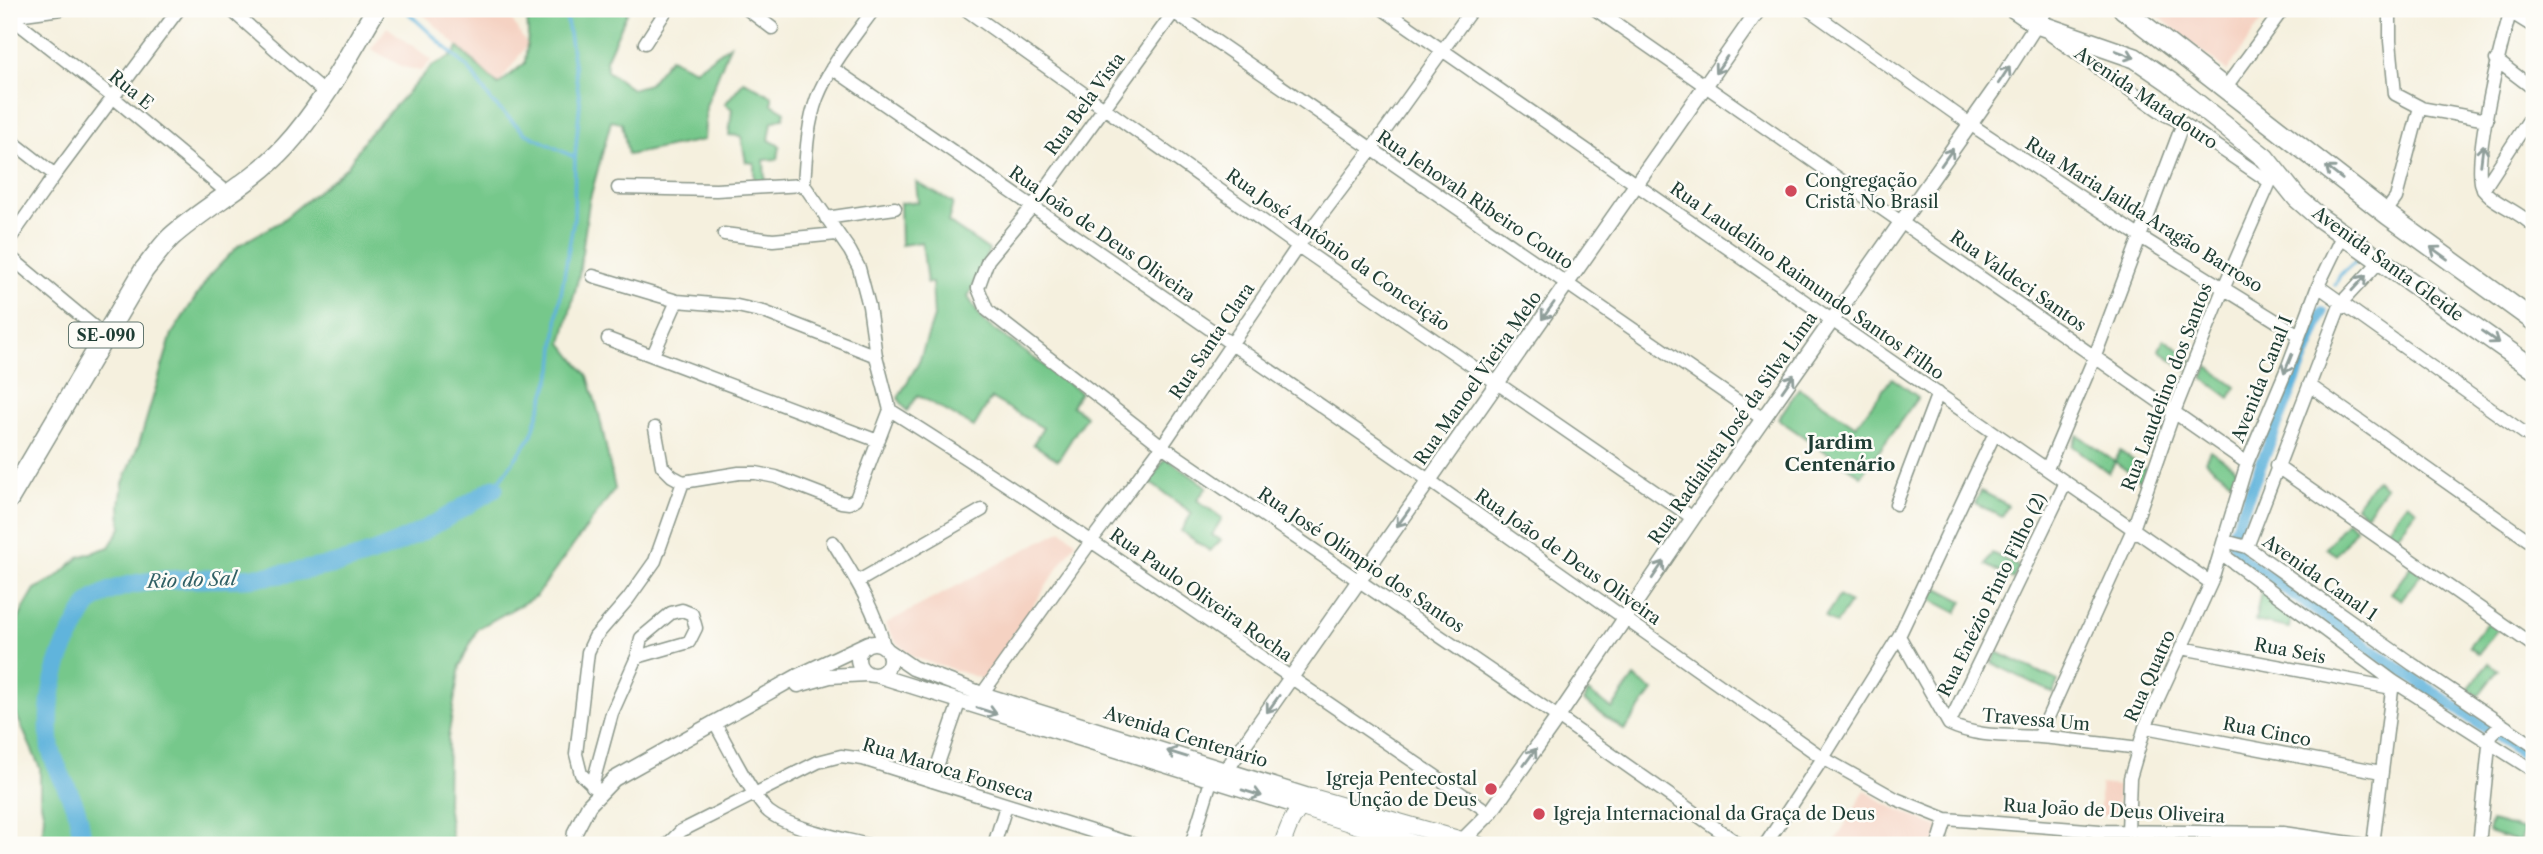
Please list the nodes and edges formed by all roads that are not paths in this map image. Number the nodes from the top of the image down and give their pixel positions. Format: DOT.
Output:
graph roads {
  1 [pos="61,9"];
  2 [pos="179,9"];
  3 [pos="230,9"];
  4 [pos="667,9"];
  5 [pos="747,9"];
  6 [pos="874,9"];
  7 [pos="965,9"];
  8 [pos="1383,9"];
  9 [pos="1472,9"];
  10 [pos="1595,9"];
  11 [pos="1759,9"];
  12 [pos="1808,9"];
  13 [pos="2015,9"];
  14 [pos="2123,9"];
  15 [pos="2283,9"];
  16 [pos="2390,9"];
  17 [pos="2508,9"];
  18 [pos="1172,10"];
  19 [pos="9,16"];
  20 [pos="371,16"];
  21 [pos="2042,17"];
  22 [pos="2534,27"];
  23 [pos="772,28"];
  24 [pos="645,43"];
  25 [pos="1442,49"];
  26 [pos="2496,60"];
  27 [pos="832,68"];
  28 [pos="1706,86"];
  29 [pos="2225,88"];
  30 [pos="2534,89"];
  31 [pos="325,93"];
  32 [pos="114,98"];
  33 [pos="1103,108"];
  34 [pos="2420,108"];
  35 [pos="2534,112"];
  36 [pos="2487,120"];
  37 [pos="2183,123"];
  38 [pos="1970,124"];
  39 [pos="9,139"];
  40 [pos="1371,150"];
  41 [pos="55,174"];
  42 [pos="2273,178"];
  43 [pos="1637,184"];
  44 [pos="804,185"];
  45 [pos="618,188"];
  46 [pos="2483,190"];
  47 [pos="229,194"];
  48 [pos="895,208"];
  49 [pos="1032,208"];
  50 [pos="2385,213"];
  51 [pos="826,218"];
  52 [pos="2532,218"];
  53 [pos="1902,221"];
  54 [pos="724,234"];
  55 [pos="836,234"];
  56 [pos="2343,234"];
  57 [pos="2139,236"];
  58 [pos="9,240"];
  59 [pos="1298,246"];
  60 [pos="9,256"];
  61 [pos="2380,261"];
  62 [pos="593,276"];
  63 [pos="1567,284"];
  64 [pos="2318,286"];
  65 [pos="2224,287"];
  66 [pos="978,288"];
  67 [pos="677,301"];
  68 [pos="2341,303"];
  69 [pos="1833,320"];
  70 [pos="2534,321"];
  71 [pos="2299,335"];
  72 [pos="105,336"];
  73 [pos="608,339"];
  74 [pos="1231,345"];
  75 [pos="653,355"];
  76 [pos="876,356"];
  77 [pos="2095,356"];
  78 [pos="2534,369"];
  79 [pos="1498,381"];
  80 [pos="2309,385"];
  81 [pos="1938,394"];
  82 [pos="890,410"];
  83 [pos="2174,412"];
  84 [pos="1763,419"];
  85 [pos="655,428"];
  86 [pos="1994,435"];
  87 [pos="2534,440"];
  88 [pos="878,441"];
  89 [pos="1162,446"];
  90 [pos="2247,463"];
  91 [pos="2276,466"];
  92 [pos="2047,469"];
  93 [pos="1430,481"];
  94 [pos="683,482"];
  95 [pos="2066,482"];
  96 [pos="9,499"];
  97 [pos="1896,504"];
  98 [pos="982,510"];
  99 [pos="1693,518"];
  100 [pos="2133,529"];
  101 [pos="1091,540"];
  102 [pos="2225,541"];
  103 [pos="833,542"];
  104 [pos="2534,544"];
  105 [pos="2246,547"];
  106 [pos="1359,580"];
  107 [pos="857,582"];
  108 [pos="2211,583"];
  109 [pos="1626,618"];
  110 [pos="1899,636"];
  111 [pos="868,643"];
  112 [pos="2534,646"];
  113 [pos="885,648"];
  114 [pos="2182,648"];
  115 [pos="636,657"];
  116 [pos="871,674"];
  117 [pos="1291,680"];
  118 [pos="2392,685"];
  119 [pos="982,694"];
  120 [pos="760,698"];
  121 [pos="960,703"];
  122 [pos="1558,718"];
  123 [pos="715,722"];
  124 [pos="1949,724"];
  125 [pos="2146,727"];
  126 [pos="2494,733"];
  127 [pos="2039,737"];
  128 [pos="2534,746"];
  129 [pos="2139,748"];
  130 [pos="1823,758"];
  131 [pos="1227,769"];
  132 [pos="2534,771"];
  133 [pos="2381,772"];
  134 [pos="1211,780"];
  135 [pos="932,781"];
  136 [pos="596,789"];
  137 [pos="756,795"];
  138 [pos="1311,804"];
  139 [pos="1006,806"];
  140 [pos="1490,813"];
  141 [pos="1947,819"];
  142 [pos="2100,831"];
  143 [pos="2128,831"];
  144 [pos="2262,840"];
  145 [pos="1457,843"];
  146 [pos="573,845"];
  147 [pos="667,845"];
  148 [pos="868,845"];
  149 [pos="993,845"];
  150 [pos="1135,845"];
  151 [pos="1191,845"];
  152 [pos="1282,845"];
  153 [pos="1291,845"];
  154 [pos="1417,845"];
  155 [pos="1479,845"];
  156 [pos="1740,845"];
  157 [pos="1765,845"];
  158 [pos="1938,845"];
  159 [pos="2095,845"];
  160 [pos="2365,845"];
  161 [pos="2373,845"];
  162 [pos="2479,845"];
  1 -- 19 [label="street"];
  2 -- 32 [label="street"];
  3 -- 31 [label="street"];
  4 -- 24 [label="street"];
  5 -- 23 [label="street"];
  6 -- 27 [label="street"];
  7 -- 33 [label="street, Rua José Antônio da Conceição"];
  8 -- 25 [label="street, Rua Laudelino Raimundo Santos Filho"];
  9 -- 25 [label="street, Rua Santa Clara"];
  10 -- 28 [label="street, Rua Valdeci Santos"];
  11 -- 28 [label="street, Rua Manoel Vieira Melo, one-way"];
  12 -- 38 [label="street, Rua Maria Jailda Aragão Barroso"];
  13 -- 21 [label="main road, Avenida Matadouro"];
  14 -- 29 [label="main road"];
  15 -- 29 [label="street"];
  16 -- 34 [label="street"];
  17 -- 22 [label="street"];
  17 -- 26 [label="street"];
  18 -- 33 [label="street, Rua Bela Vista"];
  18 -- 40 [label="street, Rua Jehovah Ribeiro Couto"];
  19 -- 32 [label="street, Rua E"];
  20 -- 31 [label="main road, SE-090"];
  21 -- 37 [label="street, Avenida Matadouro"];
  38 -- 21 [label="street, Rua Radialista José da Silva Lima, one-way"];
  21 -- 42 [label="main road, Avenida Santa Gleide, one-way"];
  25 -- 40 [label="street, Rua Santa Clara"];
  25 -- 43 [label="street, Rua Laudelino Raimundo Santos Filho"];
  26 -- 30 [label="street"];
  26 -- 36 [label="street"];
  27 -- 44 [label="street"];
  27 -- 49 [label="street, Rua João de Deus Oliveira"];
  28 -- 43 [label="street, Rua Manoel Vieira Melo"];
  28 -- 53 [label="street, Rua Valdeci Santos"];
  50 -- 29 [label="main road, one-way"];
  31 -- 47 [label="main road, SE-090"];
  32 -- 41 [label="street"];
  32 -- 47 [label="street, Rua E"];
  33 -- 49 [label="street, Rua Bela Vista"];
  33 -- 59 [label="street, Rua José Antônio da Conceição"];
  34 -- 36 [label="street"];
  34 -- 50 [label="street"];
  35 -- 46 [label="street"];
  46 -- 36 [label="street, one-way"];
  37 -- 42 [label="street, Avenida Matadouro"];
  37 -- 57 [label="street"];
  53 -- 38 [label="street, Rua Radialista José da Silva Lima, one-way"];
  38 -- 57 [label="street, Rua Maria Jailda Aragão Barroso"];
  39 -- 41 [label="street"];
  40 -- 59 [label="street, Rua Santa Clara"];
  40 -- 63 [label="street, Rua Jehovah Ribeiro Couto"];
  41 -- 58 [label="street"];
  42 -- 56 [label="main road, Avenida Santa Gleide"];
  42 -- 65 [label="street, Rua Laudelino dos Santos"];
  43 -- 63 [label="street, Rua Manoel Vieira Melo"];
  43 -- 69 [label="street, Rua Laudelino Raimundo Santos Filho"];
  44 -- 45 [label="street"];
  44 -- 51 [label="street"];
  46 -- 52 [label="street"];
  47 -- 72 [label="main road, SE-090"];
  48 -- 51 [label="street"];
  49 -- 66 [label="street, Rua Bela Vista"];
  49 -- 74 [label="street, Rua João de Deus Oliveira"];
  70 -- 50 [label="main road, one-way"];
  51 -- 55 [label="street"];
  53 -- 69 [label="street, Rua Radialista José da Silva Lima"];
  53 -- 77 [label="street, Rua Valdeci Santos"];
  54 -- 55 [label="street"];
  55 -- 76 [label="street"];
  56 -- 61 [label="main road, Avenida Santa Gleide"];
  56 -- 64 [label="street, Avenida Canal I"];
  57 -- 65 [label="street, Rua Maria Jailda Aragão Barroso"];
  57 -- 77 [label="street"];
  59 -- 74 [label="street, Rua Santa Clara"];
  59 -- 79 [label="street, Rua José Antônio da Conceição"];
  60 -- 72 [label="street"];
  68 -- 61 [label="street, Avenida Canal 1, one-way"];
  61 -- 78 [label="main road, Avenida Santa Gleide, one-way"];
  62 -- 67 [label="street"];
  63 -- 79 [label="street, Rua Manoel Vieira Melo, one-way"];
  63 -- 84 [label="street, Rua Jehovah Ribeiro Couto"];
  64 -- 68 [label="street"];
  64 -- 71 [label="street, Avenida Canal I"];
  65 -- 71 [label="street, Rua Maria Jailda Aragão Barroso"];
  65 -- 83 [label="street, Rua Laudelino dos Santos"];
  66 -- 89 [label="street, Rua José Olímpio dos Santos"];
  67 -- 75 [label="street"];
  67 -- 76 [label="street"];
  68 -- 80 [label="street, Avenida Canal 1"];
  68 -- 87 [label="street"];
  69 -- 81 [label="street, Rua Laudelino Raimundo Santos Filho"];
  84 -- 69 [label="street, Rua Radialista José da Silva Lima, one-way"];
  71 -- 90 [label="street, Avenida Canal I, one-way"];
  72 -- 96 [label="main road, SE-090"];
  73 -- 75 [label="street"];
  74 -- 89 [label="street, Rua Santa Clara"];
  74 -- 93 [label="street, Rua João de Deus Oliveira"];
  75 -- 88 [label="street"];
  76 -- 82 [label="street"];
  77 -- 83 [label="street, Rua Valdeci Santos"];
  77 -- 92 [label="street"];
  79 -- 93 [label="street, Rua Manoel Vieira Melo"];
  79 -- 99 [label="street, Rua José Antônio da Conceição"];
  80 -- 91 [label="street, Avenida Canal 1"];
  80 -- 104 [label="street"];
  81 -- 86 [label="street, Rua Laudelino Raimundo Santos Filho"];
  81 -- 97 [label="street"];
  82 -- 88 [label="street"];
  82 -- 101 [label="street, Rua Paulo Oliveira Rocha"];
  83 -- 90 [label="street, Rua Valdeci Santos"];
  83 -- 100 [label="street, Rua Laudelino dos Santos"];
  84 -- 99 [label="street, Rua Radialista José da Silva Lima"];
  85 -- 94 [label="street"];
  86 -- 92 [label="street, Rua Laudelino Raimundo Santos Filho"];
  86 -- 110 [label="street"];
  88 -- 94 [label="street"];
  89 -- 101 [label="street, Rua Santa Clara"];
  89 -- 106 [label="street, Rua José Olímpio dos Santos"];
  90 -- 102 [label="street, Avenida Canal I"];
  91 -- 105 [label="street, Avenida Canal 1"];
  91 -- 112 [label="street"];
  92 -- 95 [label="street, Rua Laudelino Raimundo Santos Filho"];
  93 -- 106 [label="street, Rua Manoel Vieira Melo, one-way"];
  93 -- 109 [label="street, Rua João de Deus Oliveira"];
  94 -- 136 [label="street"];
  95 -- 100 [label="street, Rua Laudelino Raimundo Santos Filho"];
  95 -- 124 [label="street, Rua Enézio Pinto Filho (2)"];
  98 -- 107 [label="street"];
  109 -- 99 [label="street, Rua Radialista José da Silva Lima, one-way"];
  100 -- 108 [label="street, Rua Laudelino Raimundo Santos Filho"];
  100 -- 127 [label="street, Rua Laudelino dos Santos"];
  101 -- 117 [label="street, Rua Paulo Oliveira Rocha"];
  101 -- 119 [label="street, Rua Santa Clara"];
  102 -- 105 [label="street"];
  102 -- 108 [label="street, Rua Quatro"];
  102 -- 118 [label="street, Avenida Canal 1"];
  103 -- 107 [label="street"];
  105 -- 126 [label="street, Avenida Canal 1"];
  106 -- 117 [label="street, Rua Manoel Vieira Melo"];
  106 -- 122 [label="street, Rua José Olímpio dos Santos"];
  107 -- 113 [label="street"];
  108 -- 114 [label="street, Rua Quatro"];
  109 -- 122 [label="street, Rua Radialista José da Silva Lima"];
  109 -- 130 [label="street, Rua João de Deus Oliveira"];
  110 -- 124 [label="street"];
  110 -- 130 [label="street"];
  111 -- 113 [label="street, Avenida Centenário"];
  111 -- 116 [label="street"];
  111 -- 120 [label="street"];
  113 -- 116 [label="street"];
  113 -- 119 [label="street, Avenida Centenário"];
  114 -- 118 [label="street, Rua Seis"];
  114 -- 125 [label="street, Rua Quatro"];
  115 -- 115 [label="street"];
  115 -- 136 [label="street"];
  116 -- 120 [label="street"];
  116 -- 121 [label="street, Avenida Centenário"];
  117 -- 131 [label="street, Rua Manoel Vieira Melo, one-way"];
  117 -- 140 [label="street, Rua Paulo Oliveira Rocha"];
  118 -- 126 [label="street, Avenida Canal 1"];
  118 -- 133 [label="street"];
  131 -- 119 [label="street, Avenida Centenário, one-way"];
  120 -- 123 [label="street"];
  121 -- 134 [label="street, Avenida Centenário, one-way"];
  121 -- 135 [label="street"];
  140 -- 122 [label="street, Rua Radialista José da Silva Lima, one-way"];
  122 -- 156 [label="street, Rua José Olímpio dos Santos"];
  123 -- 136 [label="street"];
  123 -- 137 [label="street"];
  124 -- 127 [label="street, Travessa Um"];
  125 -- 129 [label="street, Rua Quatro"];
  125 -- 133 [label="street, Rua Cinco"];
  126 -- 128 [label="street, Avenida Canal 1"];
  126 -- 132 [label="street, Avenida Canal 1"];
  126 -- 162 [label="street"];
  127 -- 129 [label="street, Travessa Um"];
  129 -- 143 [label="street, Rua Quatro"];
  130 -- 141 [label="street, Rua João de Deus Oliveira"];
  130 -- 157 [label="street"];
  131 -- 138 [label="street, Avenida Centenário"];
  133 -- 161 [label="street"];
  134 -- 138 [label="street, Avenida Centenário, one-way"];
  134 -- 151 [label="street"];
  135 -- 137 [label="street, Rua Maroca Fonseca"];
  135 -- 139 [label="street, Rua Maroca Fonseca"];
  136 -- 146 [label="street"];
  137 -- 147 [label="street, Rua Maroca Fonseca"];
  137 -- 148 [label="street"];
  138 -- 145 [label="main road, Avenida Centenário"];
  138 -- 152 [label="main road"];
  138 -- 153 [label="main road"];
  138 -- 154 [label="main road, Avenida Centenário"];
  139 -- 149 [label="street"];
  139 -- 150 [label="street, Rua Maroca Fonseca"];
  140 -- 145 [label="street, Rua Radialista José da Silva Lima"];
  141 -- 142 [label="street, Rua João de Deus Oliveira"];
  141 -- 158 [label="street"];
  142 -- 143 [label="street, Rua João de Deus Oliveira"];
  142 -- 159 [label="street"];
  143 -- 144 [label="street, Rua João de Deus Oliveira"];
  144 -- 160 [label="street, Rua João de Deus Oliveira"];
  145 -- 155 [label="main road, Avenida Centenário"];
}
